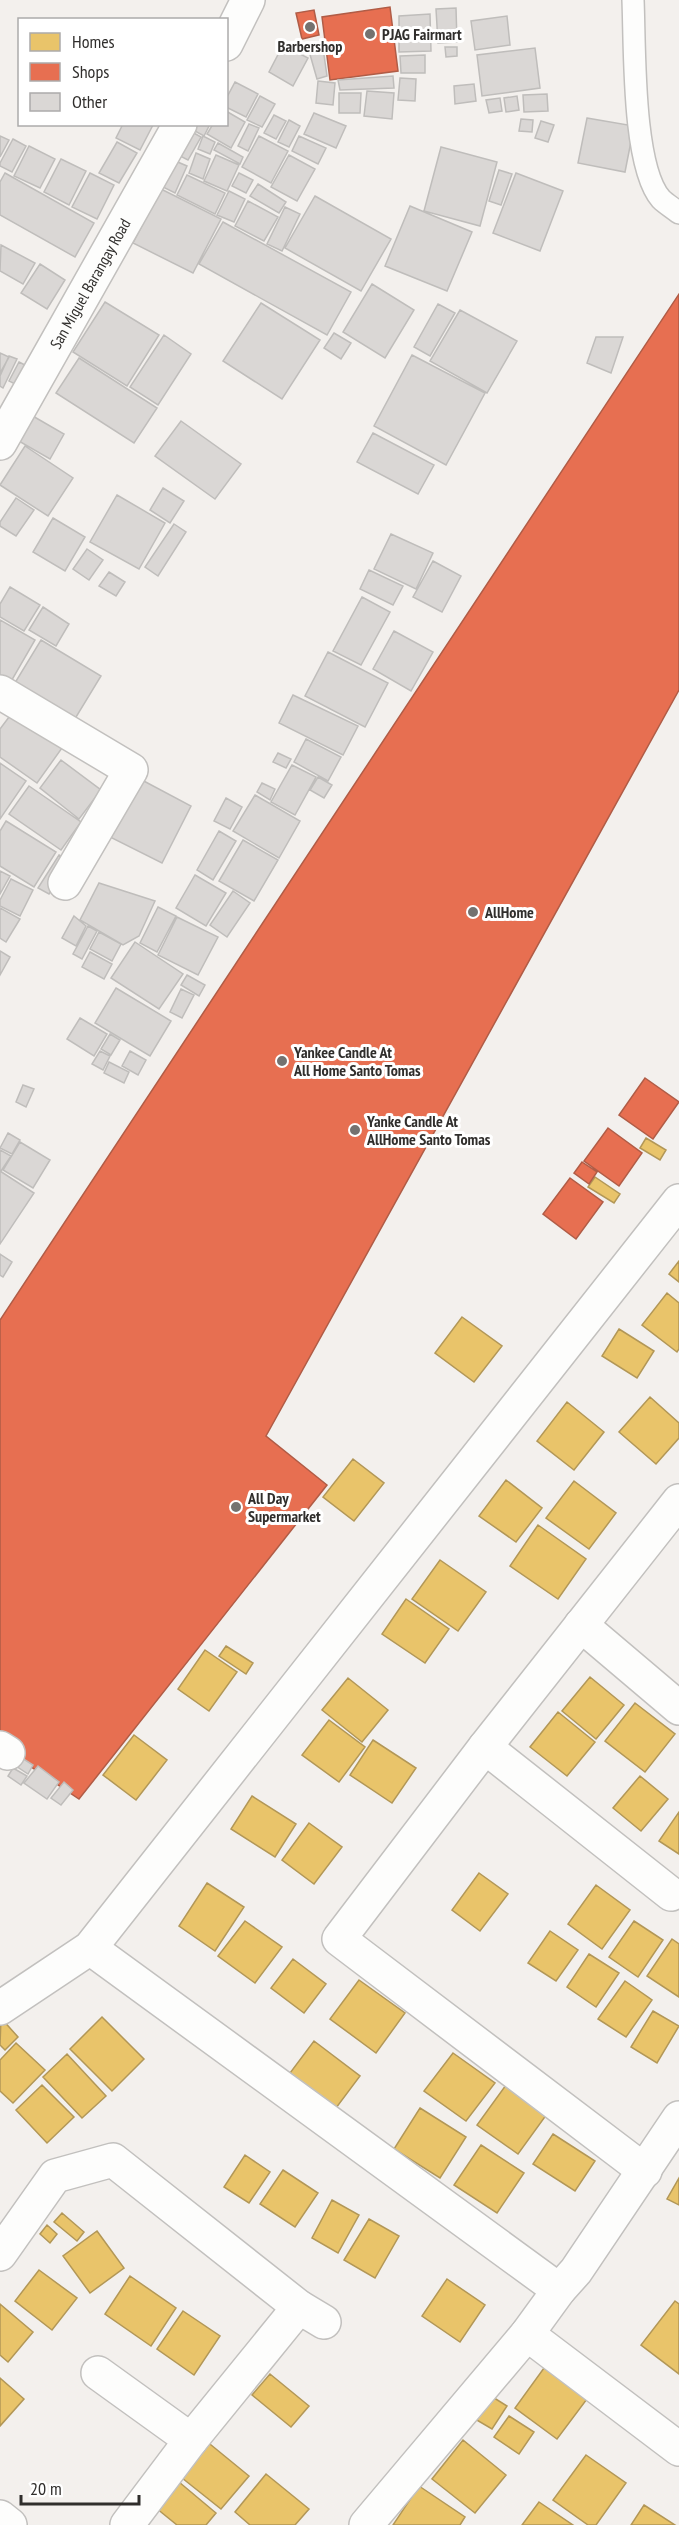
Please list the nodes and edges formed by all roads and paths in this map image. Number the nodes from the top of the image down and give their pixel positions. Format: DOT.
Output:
graph roads {
  1 [pos="248,0"];
  2 [pos="633,0"];
  3 [pos="228,40"];
  4 [pos="179,126"];
  5 [pos="679,213"];
  6 [pos="0,443"];
  7 [pos="0,692"];
  8 [pos="64,883"];
  9 [pos="679,1201"];
  10 [pos="679,1501"];
  11 [pos="581,1625"];
  12 [pos="679,1708"];
  13 [pos="485,1747"];
  14 [pos="670,1894"];
  15 [pos="90,1948"];
  16 [pos="0,2008"];
  17 [pos="679,2118"];
  18 [pos="645,2171"];
  19 [pos="0,2254"];
  20 [pos="559,2290"];
  21 [pos="527,2334"];
  22 [pos="98,2373"];
  23 [pos="191,2439"];
  24 [pos="679,2449"];
  25 [pos="0,2517"];
  26 [pos="10,2525"];
  27 [pos="126,2525"];
  28 [pos="366,2525"];
  1 -- 3 [label="street"];
  2 -- 5 [label="lane"];
  4 -- 6 [label="street, San Miguel Barangay Road"];
  7 -- 8 [label="street"];
  9 -- 15 [label="street"];
  10 -- 11 [label="street"];
  11 -- 12 [label="street"];
  11 -- 13 [label="street"];
  13 -- 14 [label="street"];
  13 -- 18 [label="street"];
  15 -- 16 [label="street"];
  15 -- 20 [label="street"];
  17 -- 18 [label="street"];
  18 -- 20 [label="street"];
  19 -- 23 [label="street"];
  20 -- 21 [label="street"];
  21 -- 24 [label="street"];
  21 -- 28 [label="street"];
  22 -- 23 [label="street"];
  23 -- 27 [label="street"];
  25 -- 26 [label="street"];
}
